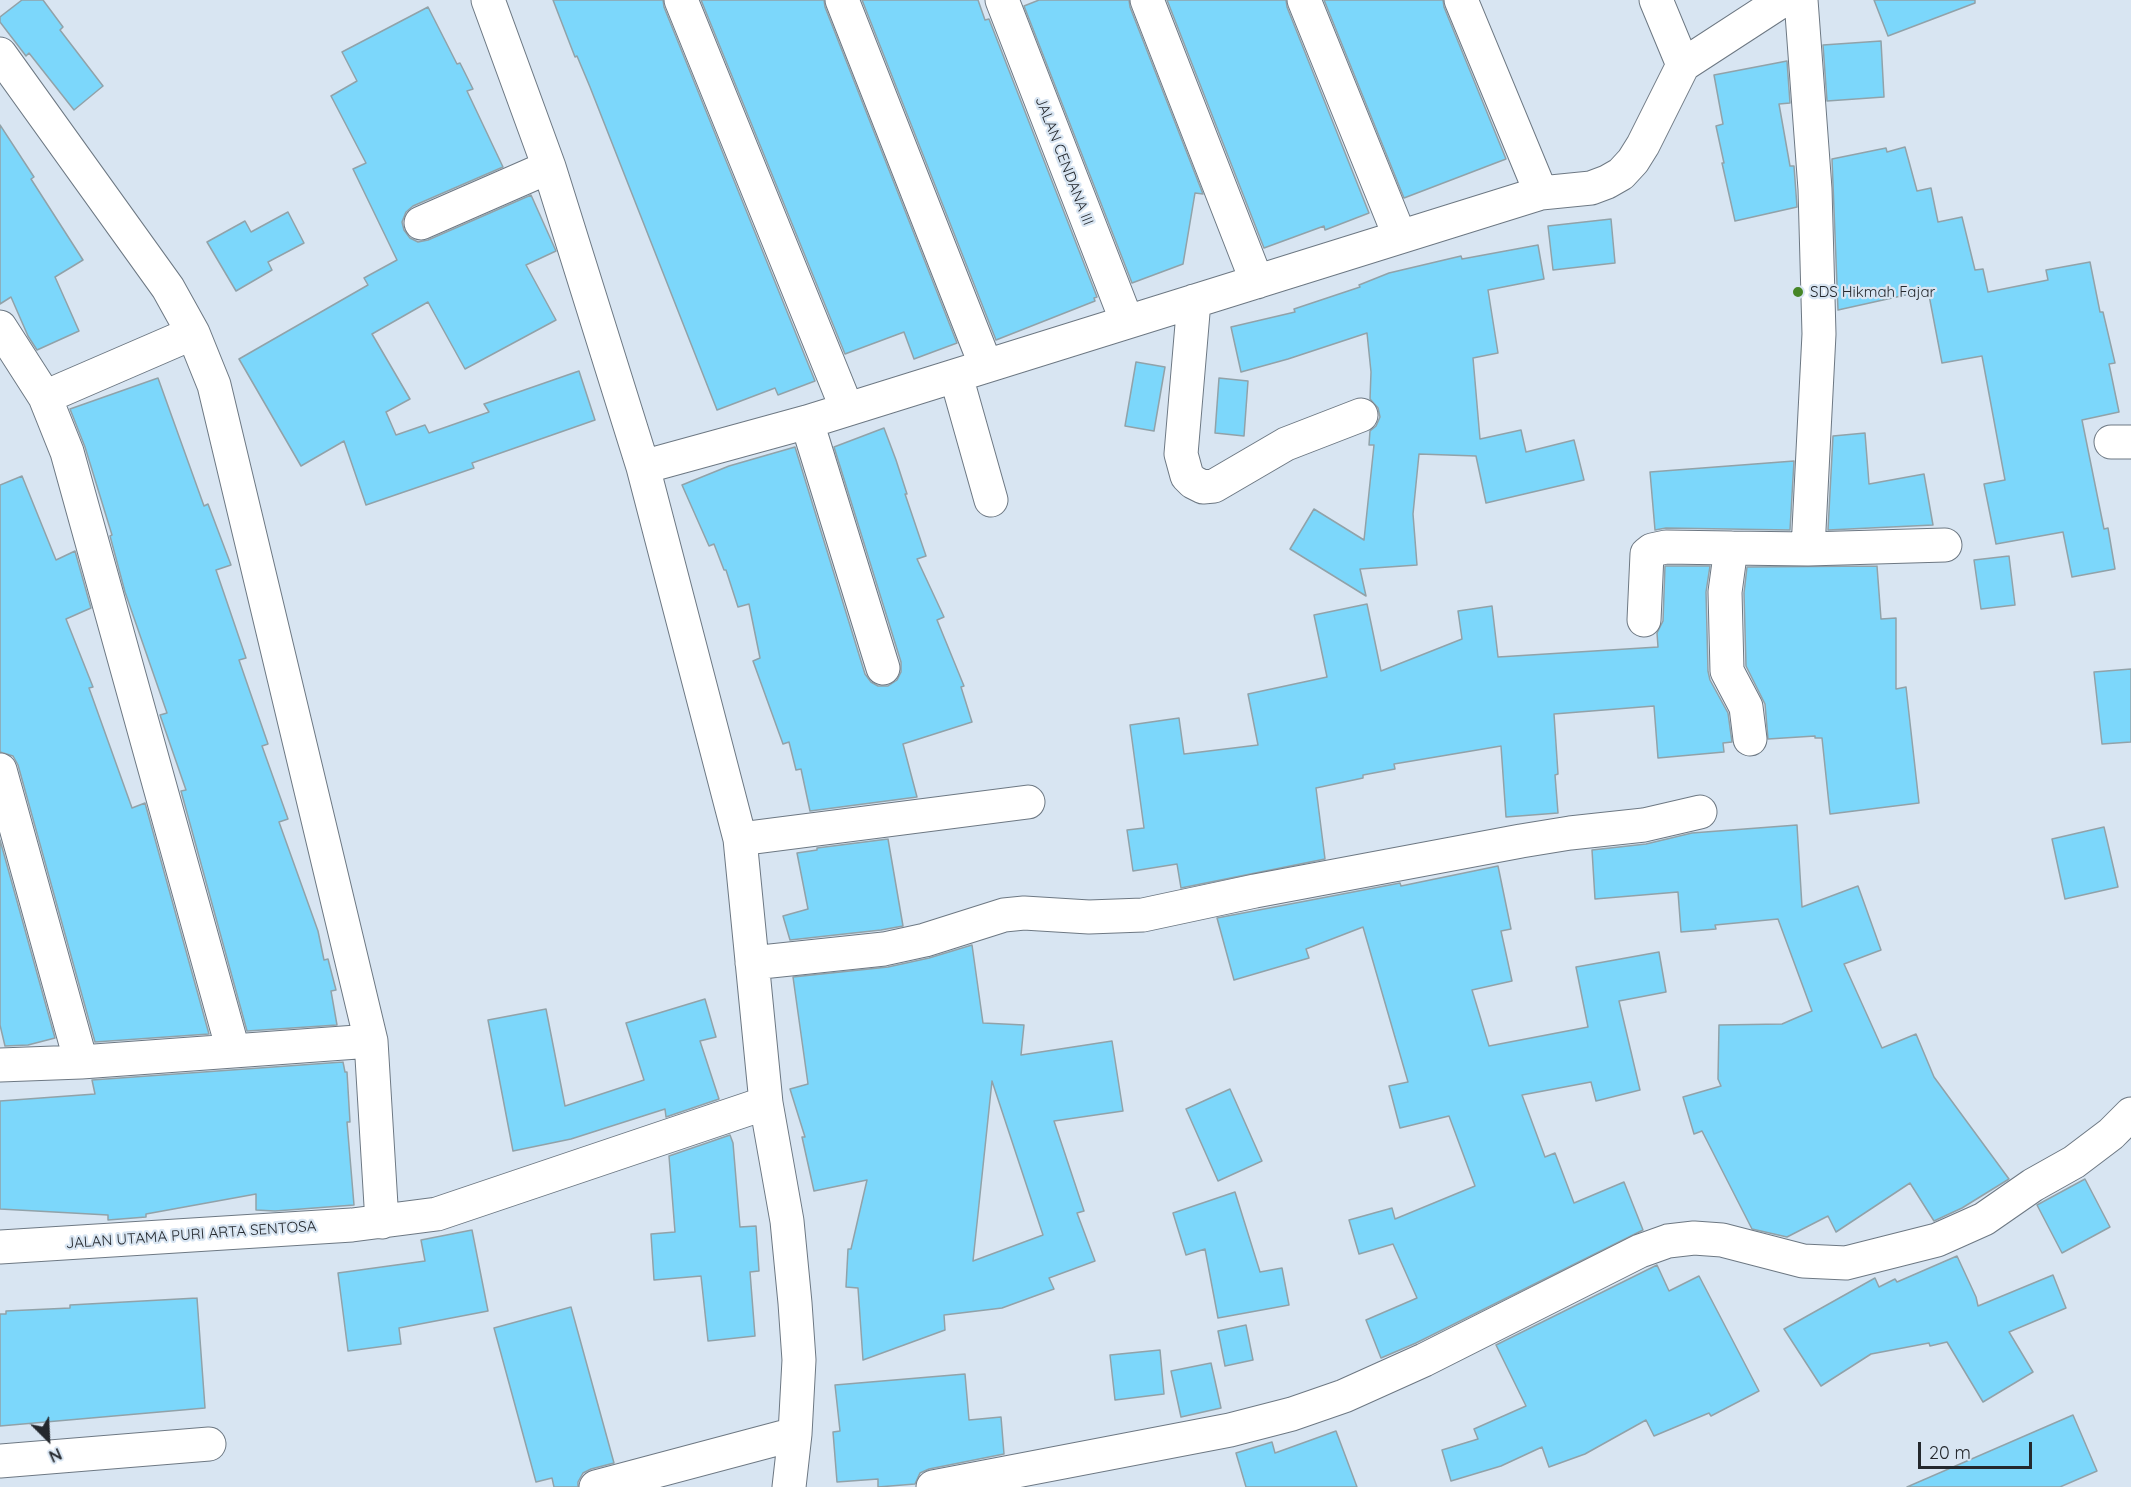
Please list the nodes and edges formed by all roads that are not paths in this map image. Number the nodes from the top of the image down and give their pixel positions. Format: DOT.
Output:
graph roads {
  1 [pos="488,0"];
  2 [pos="681,0"];
  3 [pos="842,0"];
  4 [pos="1002,0"];
  5 [pos="1147,0"];
  6 [pos="1304,0"];
  7 [pos="1461,0"];
  8 [pos="1656,0"];
  9 [pos="1783,0"];
  10 [pos="1801,0"];
  11 [pos="0,54"];
  12 [pos="1683,65"];
  13 [pos="549,167"];
  14 [pos="1541,194"];
  15 [pos="420,223"];
  16 [pos="1400,237"];
  17 [pos="1257,282"];
  18 [pos="1194,301"];
  19 [pos="1127,322"];
  20 [pos="0,327"];
  21 [pos="193,333"];
  22 [pos="971,371"];
  23 [pos="45,397"];
  24 [pos="847,409"];
  25 [pos="1360,415"];
  26 [pos="807,422"];
  27 [pos="644,467"];
  28 [pos="991,501"];
  29 [pos="1945,545"];
  30 [pos="1731,548"];
  31 [pos="1808,549"];
  32 [pos="1644,620"];
  33 [pos="882,668"];
  34 [pos="1750,740"];
  35 [pos="0,770"];
  36 [pos="1028,802"];
  37 [pos="1700,812"];
  38 [pos="740,839"];
  39 [pos="752,963"];
  40 [pos="371,1041"];
  41 [pos="233,1050"];
  42 [pos="81,1062"];
  43 [pos="0,1065"];
  44 [pos="766,1103"];
  45 [pos="2131,1114"];
  46 [pos="382,1222"];
  47 [pos="0,1247"];
  48 [pos="795,1434"];
  49 [pos="209,1444"];
  50 [pos="0,1461"];
  51 [pos="596,1487"];
  52 [pos="789,1487"];
  53 [pos="933,1487"];
  1 -- 13 [label="street"];
  2 -- 24 [label="street"];
  3 -- 22 [label="street"];
  4 -- 19 [label="street, JALAN CENDANA III"];
  5 -- 17 [label="street"];
  6 -- 16 [label="street"];
  7 -- 14 [label="street"];
  8 -- 12 [label="street"];
  9 -- 12 [label="street"];
  10 -- 31 [label="street"];
  11 -- 21 [label="street"];
  12 -- 14 [label="street"];
  13 -- 15 [label="street"];
  13 -- 27 [label="street"];
  14 -- 16 [label="street"];
  16 -- 17 [label="street"];
  17 -- 18 [label="street"];
  18 -- 19 [label="street"];
  18 -- 25 [label="street"];
  19 -- 22 [label="street"];
  20 -- 23 [label="street"];
  21 -- 23 [label="street"];
  21 -- 40 [label="street"];
  22 -- 24 [label="street"];
  22 -- 28 [label="street"];
  23 -- 41 [label="street"];
  24 -- 26 [label="street"];
  26 -- 27 [label="street"];
  26 -- 33 [label="street"];
  27 -- 38 [label="street"];
  29 -- 31 [label="street"];
  30 -- 31 [label="street"];
  30 -- 32 [label="street"];
  30 -- 34 [label="street"];
  35 -- 42 [label="street"];
  36 -- 38 [label="street"];
  37 -- 39 [label="street"];
  38 -- 39 [label="street"];
  39 -- 44 [label="street"];
  40 -- 41 [label="street"];
  40 -- 46 [label="street"];
  41 -- 42 [label="street"];
  42 -- 43 [label="street"];
  44 -- 46 [label="street, JALAN UTAMA PURI ARTA SENTOSA"];
  44 -- 48 [label="street"];
  45 -- 53 [label="street"];
  46 -- 47 [label="street, JALAN UTAMA PURI ARTA SENTOSA"];
  48 -- 51 [label="street"];
  48 -- 52 [label="street"];
  49 -- 50 [label="street"];
}
